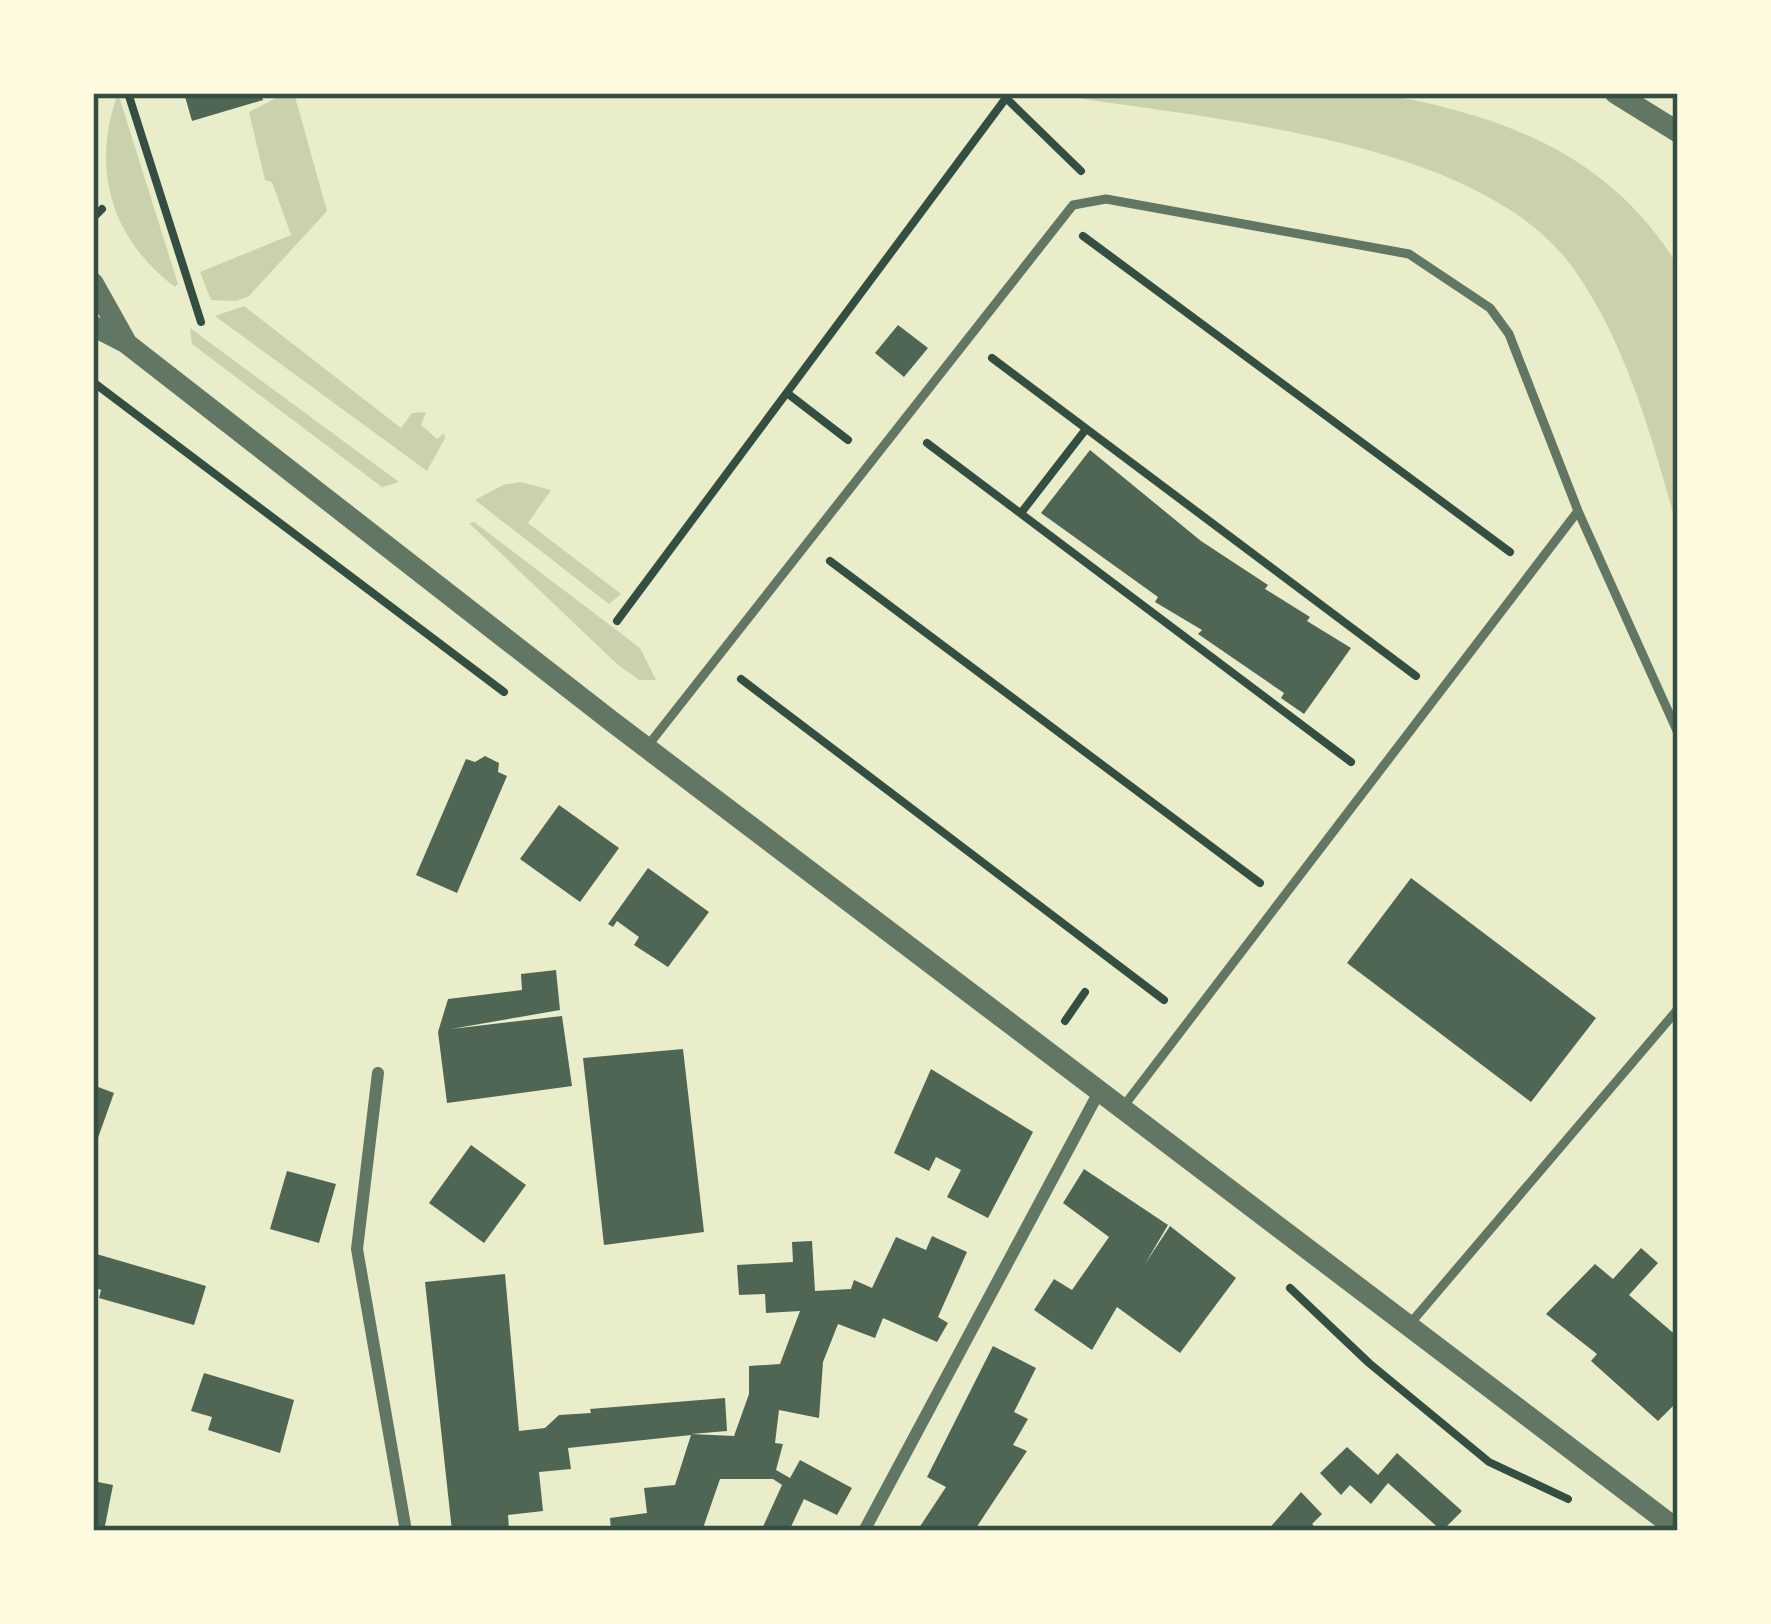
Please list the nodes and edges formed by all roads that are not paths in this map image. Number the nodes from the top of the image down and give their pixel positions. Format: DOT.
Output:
graph roads {
  1 [pos="1616,93"];
  2 [pos="1678,133"];
  3 [pos="93,283"];
  4 [pos="93,326"];
  5 [pos="126,343"];
  6 [pos="1577,511"];
  7 [pos="1678,733"];
  8 [pos="646,748"];
  9 [pos="1678,1009"];
  10 [pos="378,1073"];
  11 [pos="1100,1090"];
  12 [pos="1123,1107"];
  13 [pos="1408,1325"];
  14 [pos="1678,1530"];
  15 [pos="406,1531"];
  16 [pos="864,1531"];
  1 -- 2 [label="street"];
  3 -- 5 [label="street"];
  4 -- 5 [label="street"];
  5 -- 8 [label="street"];
  6 -- 7 [label="lane"];
  6 -- 8 [label="lane"];
  6 -- 12 [label="lane"];
  8 -- 11 [label="street"];
  9 -- 13 [label="lane"];
  10 -- 15 [label="street"];
  11 -- 12 [label="street"];
  11 -- 16 [label="street"];
  12 -- 13 [label="street"];
  13 -- 14 [label="street"];
}
